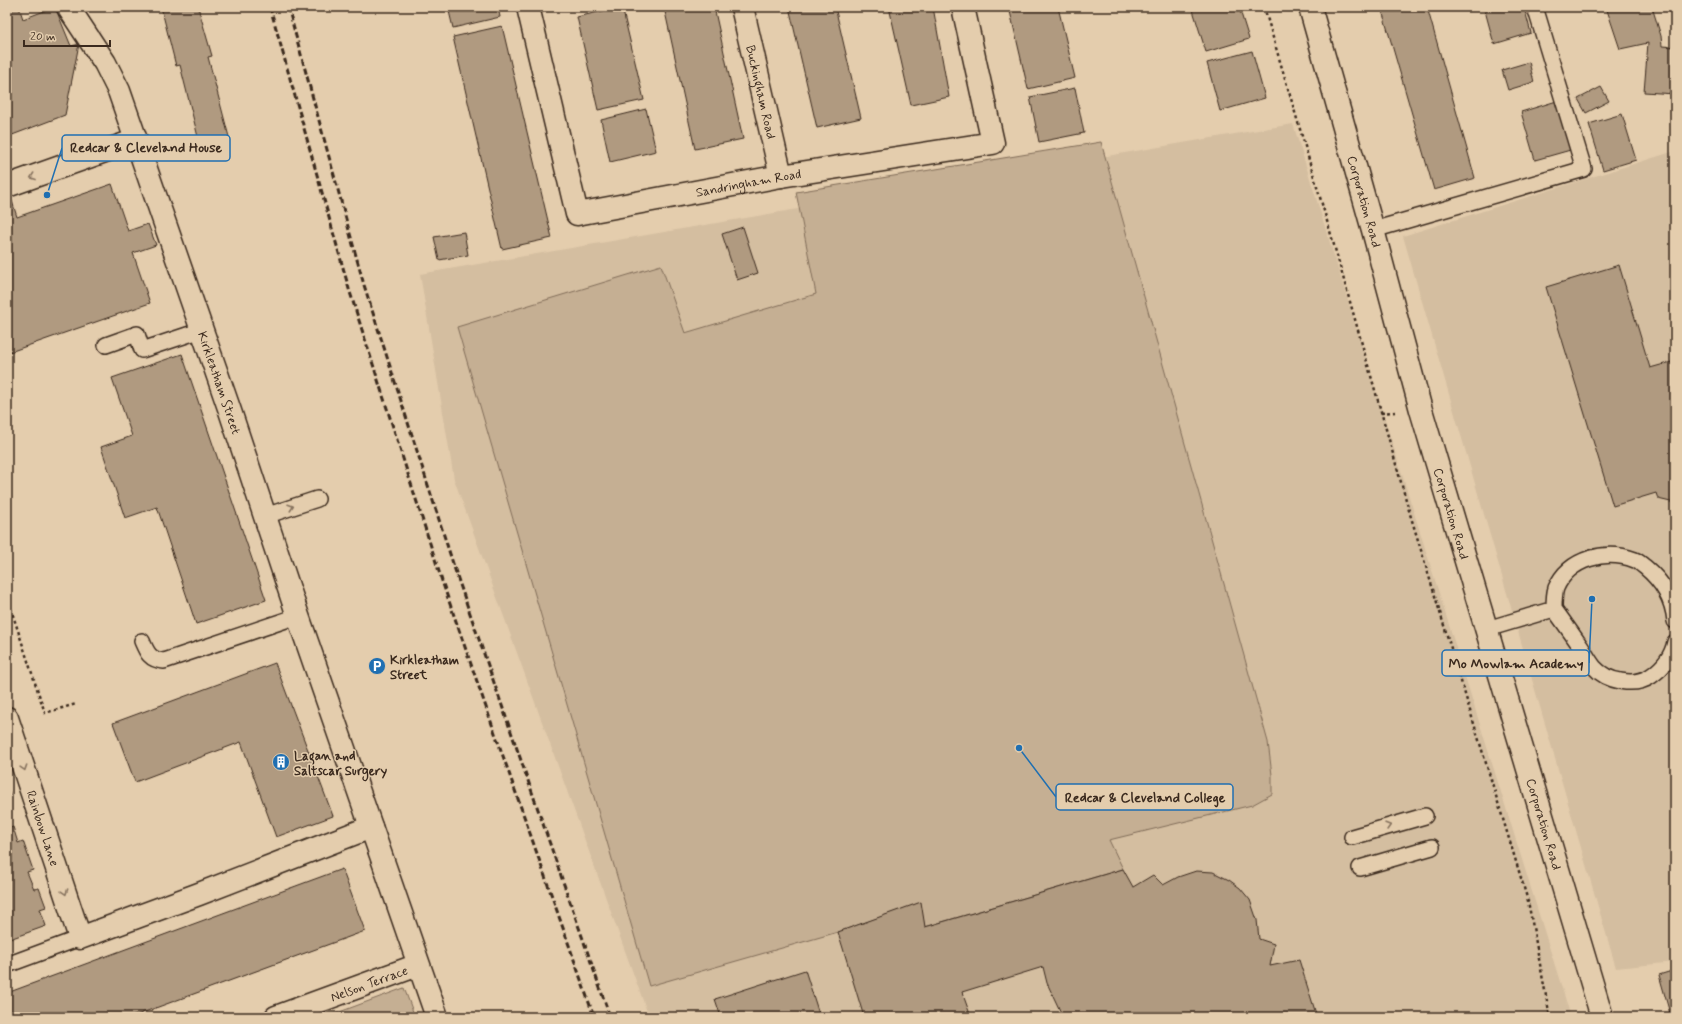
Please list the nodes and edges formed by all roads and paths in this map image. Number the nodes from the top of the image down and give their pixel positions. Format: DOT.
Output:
graph roads {
  1 [pos="68,7"];
  2 [pos="528,7"];
  3 [pos="742,7"];
  4 [pos="963,7"];
  5 [pos="1264,7"];
  6 [pos="1310,7"];
  7 [pos="1535,7"];
  8 [pos="136,140"];
  9 [pos="781,176"];
  10 [pos="7,186"];
  11 [pos="1373,230"];
  12 [pos="202,330"];
  13 [pos="106,345"];
  14 [pos="317,499"];
  15 [pos="265,516"];
  16 [pos="7,597"];
  17 [pos="1554,609"];
  18 [pos="298,616"];
  19 [pos="1675,621"];
  20 [pos="1487,629"];
  21 [pos="142,641"];
  22 [pos="1675,642"];
  23 [pos="76,704"];
  24 [pos="7,718"];
  25 [pos="1425,816"];
  26 [pos="371,827"];
  27 [pos="1352,837"];
  28 [pos="1432,847"];
  29 [pos="1360,868"];
  30 [pos="80,938"];
  31 [pos="7,965"];
  32 [pos="418,965"];
  33 [pos="276,1017"];
  34 [pos="437,1017"];
  35 [pos="1550,1017"];
  36 [pos="1602,1017"];
  1 -- 8 [label="street, Kirkleatham Street"];
  2 -- 9 [label="street, Sandringham Road"];
  3 -- 9 [label="street, Buckingham Road"];
  4 -- 9 [label="street, Sandringham Road"];
  5 -- 35 [label="path"];
  6 -- 11 [label="street, Corporation Road"];
  7 -- 11 [label="lane"];
  8 -- 10 [label="street, one-way"];
  8 -- 12 [label="street, Kirkleatham Street"];
  11 -- 20 [label="street, Corporation Road"];
  12 -- 13 [label="lane"];
  12 -- 15 [label="street, Kirkleatham Street"];
  15 -- 14 [label="lane, one-way"];
  15 -- 18 [label="street, Kirkleatham Street"];
  16 -- 23 [label="path"];
  17 -- 19 [label="lane"];
  17 -- 20 [label="lane"];
  17 -- 22 [label="lane"];
  18 -- 21 [label="lane"];
  18 -- 26 [label="street, Kirkleatham Street"];
  20 -- 36 [label="street, Corporation Road"];
  24 -- 30 [label="street, Rainbow Lane, one-way"];
  27 -- 25 [label="lane, one-way"];
  26 -- 30 [label="street"];
  26 -- 32 [label="street, Kirkleatham Street"];
  28 -- 29 [label="lane"];
  30 -- 31 [label="lane"];
  32 -- 33 [label="street, Nelson Terrace"];
  32 -- 34 [label="street, Kirkleatham Street"];
}
